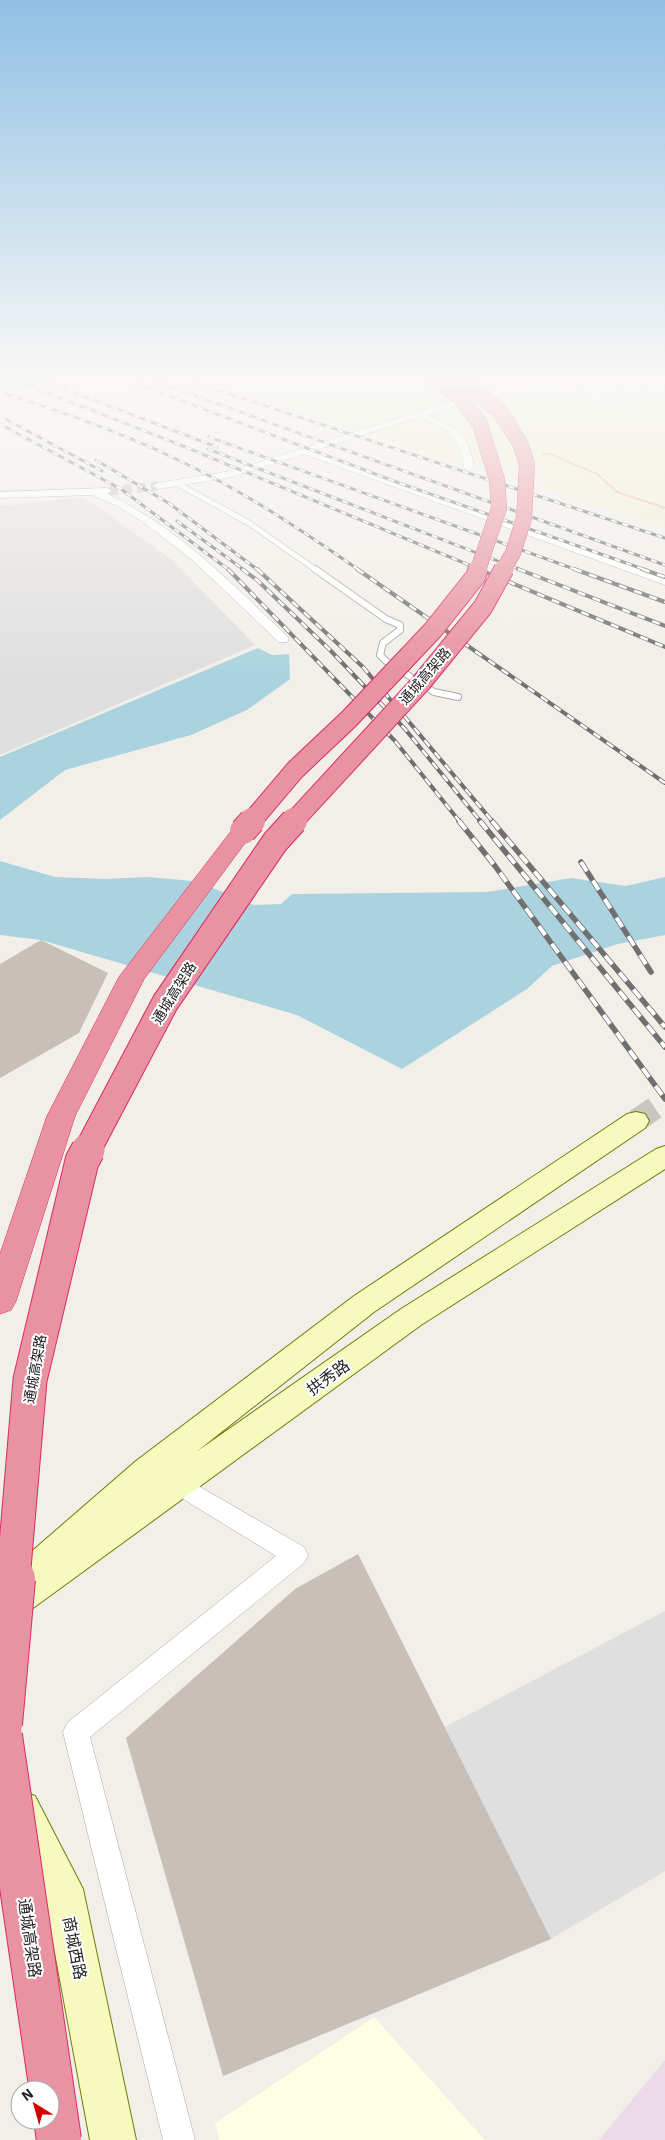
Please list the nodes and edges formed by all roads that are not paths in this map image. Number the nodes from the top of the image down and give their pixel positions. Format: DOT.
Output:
graph roads {
  1 [pos="217,477"];
  2 [pos="375,477"];
  3 [pos="496,477"];
  4 [pos="526,477"];
  5 [pos="178,484"];
  6 [pos="158,486"];
  7 [pos="109,491"];
  8 [pos="95,492"];
  9 [pos="0,495"];
  10 [pos="665,582"];
  11 [pos="282,639"];
  12 [pos="458,697"];
  13 [pos="636,1121"];
  14 [pos="665,1156"];
  15 [pos="0,1300"];
  16 [pos="178,1484"];
  17 [pos="0,1601"];
  18 [pos="0,1611"];
  19 [pos="0,1724"];
  20 [pos="0,1736"];
  21 [pos="0,1770"];
  22 [pos="59,2140"];
  23 [pos="113,2140"];
  24 [pos="180,2140"];
  1 -- 5 [label="street"];
  2 -- 10 [label="street"];
  3 -- 15 [label="highway, 通城高架路, bridge"];
  4 -- 19 [label="highway, 通城高架路, bridge"];
  5 -- 6 [label="street"];
  5 -- 12 [label="lane"];
  7 -- 8 [label="street"];
  8 -- 9 [label="street"];
  8 -- 11 [label="street"];
  13 -- 17 [label="main road"];
  14 -- 16 [label="main road, 拱秀路"];
  16 -- 18 [label="main road, 拱秀路"];
  16 -- 24 [label="street"];
  20 -- 22 [label="highway, 通城高架路, bridge"];
  21 -- 23 [label="main road, 商城西路"];
}
